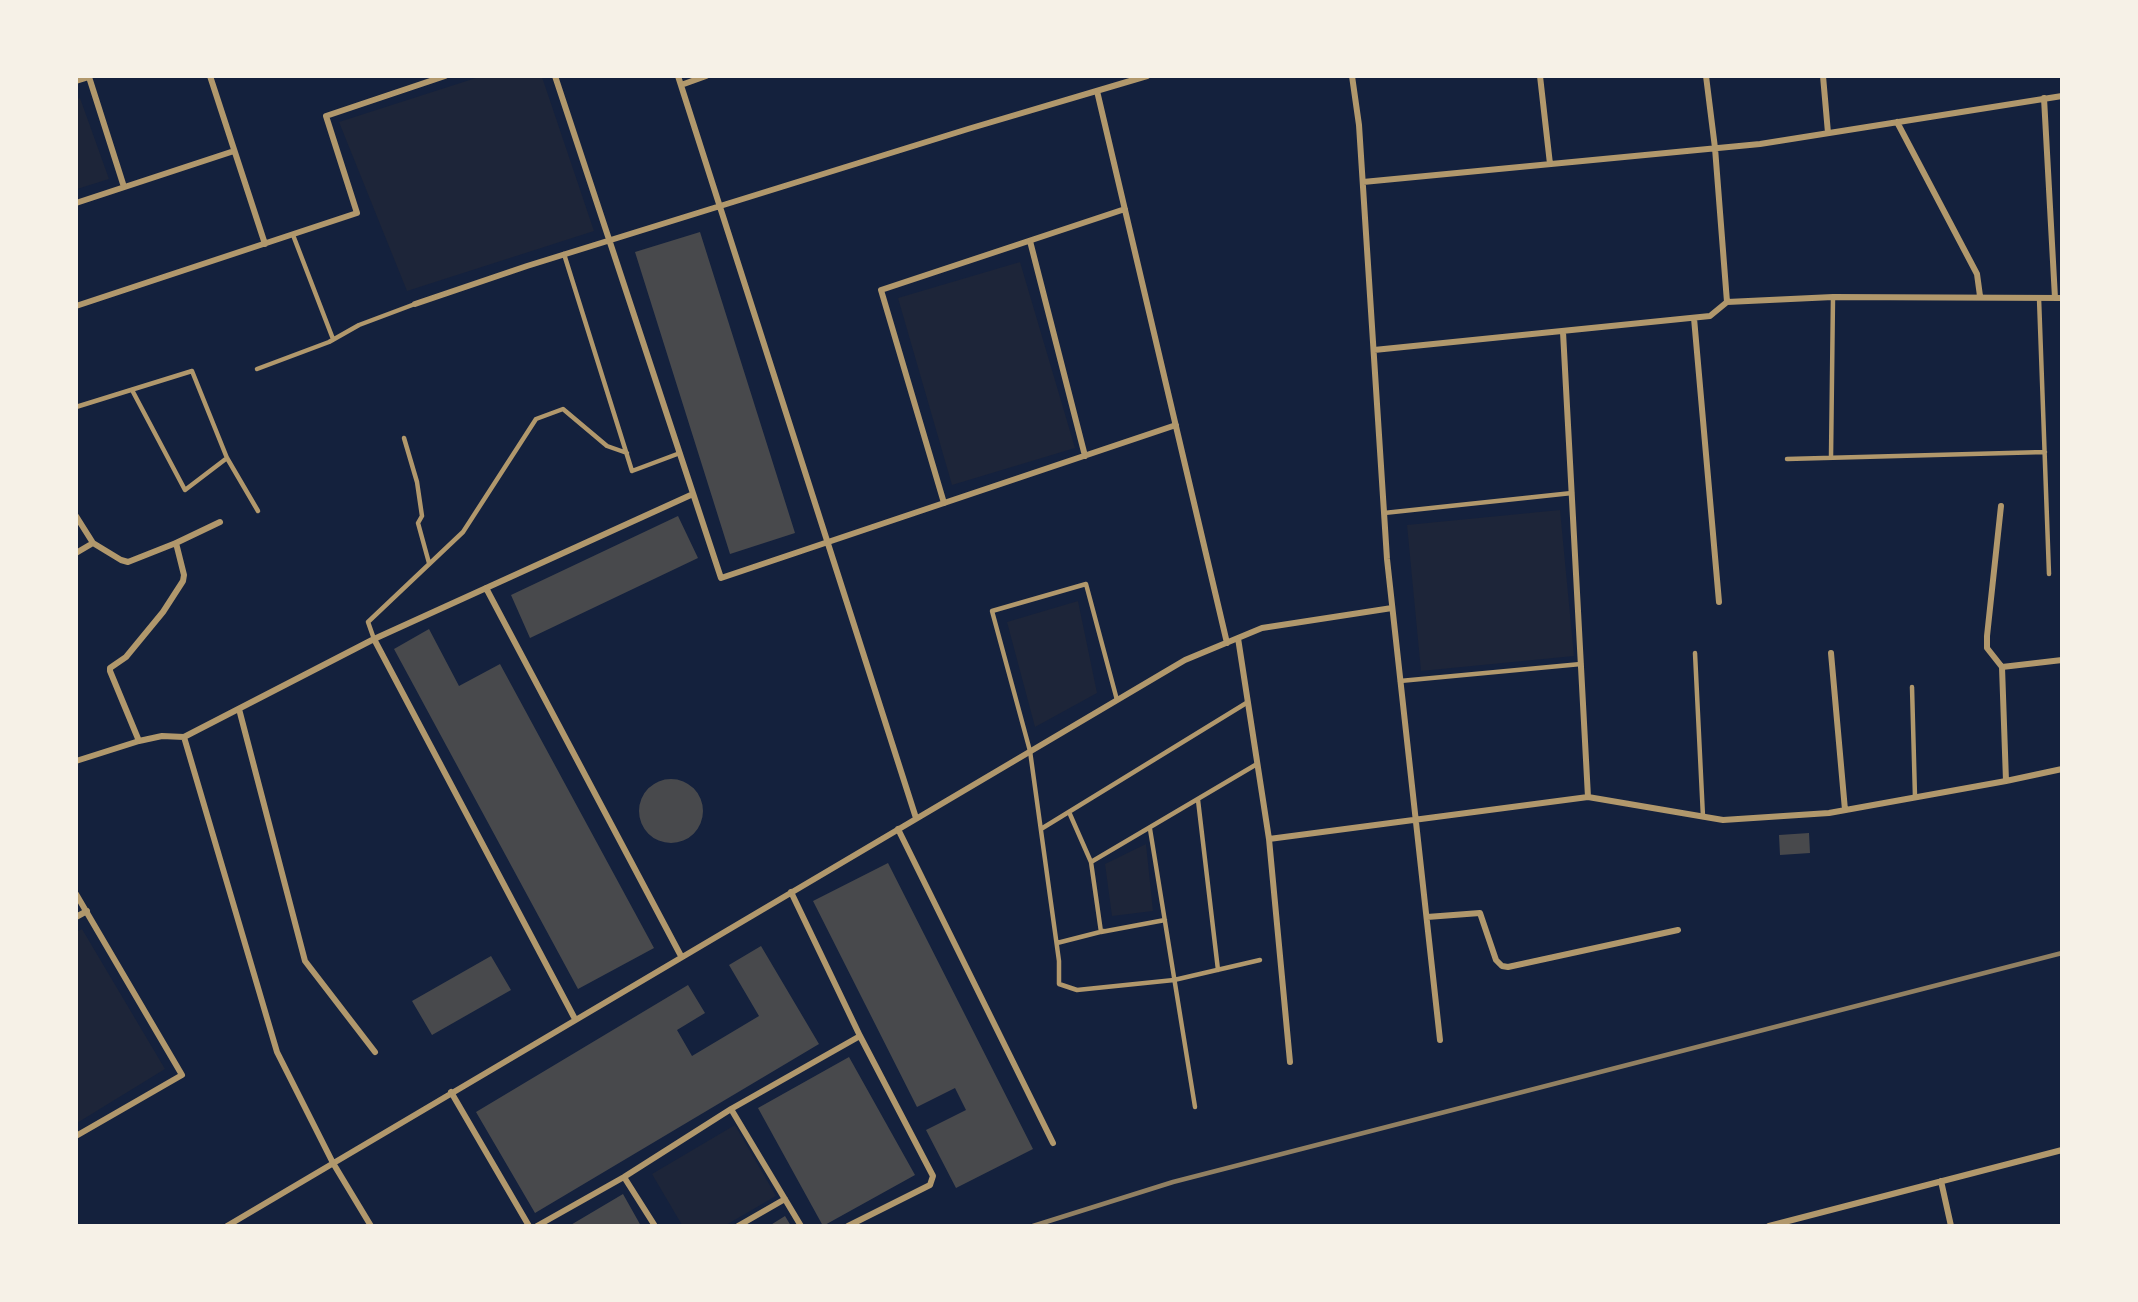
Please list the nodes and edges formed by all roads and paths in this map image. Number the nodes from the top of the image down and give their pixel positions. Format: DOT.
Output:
graph roads {
  1 [pos="210,76"];
  2 [pos="445,76"];
  3 [pos="555,76"];
  4 [pos="678,76"];
  5 [pos="706,76"];
  6 [pos="1148,76"];
  7 [pos="1352,76"];
  8 [pos="1540,76"];
  9 [pos="1706,76"];
  10 [pos="1822,76"];
  11 [pos="76,81"];
  12 [pos="681,85"];
  13 [pos="1097,91"];
  14 [pos="2061,96"];
  15 [pos="2044,99"];
  16 [pos="1897,122"];
  17 [pos="1828,133"];
  18 [pos="1715,148"];
  19 [pos="234,151"];
  20 [pos="1550,164"];
  21 [pos="1363,182"];
  22 [pos="124,187"];
  23 [pos="76,203"];
  24 [pos="720,206"];
  25 [pos="1125,209"];
  26 [pos="293,235"];
  27 [pos="609,240"];
  28 [pos="1030,241"];
  29 [pos="265,244"];
  30 [pos="564,254"];
  31 [pos="1980,296"];
  32 [pos="1833,297"];
  33 [pos="2039,298"];
  34 [pos="2058,298"];
  35 [pos="1727,302"];
  36 [pos="415,304"];
  37 [pos="76,306"];
  38 [pos="1694,318"];
  39 [pos="1563,332"];
  40 [pos="333,339"];
  41 [pos="1374,350"];
  42 [pos="257,369"];
  43 [pos="132,390"];
  44 [pos="76,407"];
  45 [pos="1176,425"];
  46 [pos="404,438"];
  47 [pos="2046,452"];
  48 [pos="627,453"];
  49 [pos="680,453"];
  50 [pos="1085,456"];
  51 [pos="227,458"];
  52 [pos="1831,458"];
  53 [pos="1787,459"];
  54 [pos="1572,493"];
  55 [pos="693,494"];
  56 [pos="944,503"];
  57 [pos="2001,506"];
  58 [pos="258,511"];
  59 [pos="1384,513"];
  60 [pos="76,516"];
  61 [pos="220,522"];
  62 [pos="828,542"];
  63 [pos="93,543"];
  64 [pos="176,543"];
  65 [pos="76,553"];
  66 [pos="429,563"];
  67 [pos="2049,574"];
  68 [pos="486,588"];
  69 [pos="1719,602"];
  70 [pos="1392,608"];
  71 [pos="1238,638"];
  72 [pos="374,639"];
  73 [pos="1227,643"];
  74 [pos="1695,653"];
  75 [pos="1831,653"];
  76 [pos="2061,660"];
  77 [pos="1581,664"];
  78 [pos="2002,667"];
  79 [pos="1401,681"];
  80 [pos="1911,687"];
  81 [pos="1117,700"];
  82 [pos="1248,702"];
  83 [pos="238,709"];
  84 [pos="184,737"];
  85 [pos="139,741"];
  86 [pos="1030,751"];
  87 [pos="76,761"];
  88 [pos="1257,764"];
  89 [pos="2061,770"];
  90 [pos="2006,781"];
  91 [pos="1915,797"];
  92 [pos="1588,798"];
  93 [pos="1198,800"];
  94 [pos="1845,810"];
  95 [pos="1069,812"];
  96 [pos="1703,817"];
  97 [pos="916,818"];
  98 [pos="1416,820"];
  99 [pos="898,829"];
  100 [pos="1041,829"];
  101 [pos="1150,829"];
  102 [pos="1269,839"];
  103 [pos="1091,862"];
  104 [pos="791,892"];
  105 [pos="76,894"];
  106 [pos="87,911"];
  107 [pos="76,917"];
  108 [pos="1427,917"];
  109 [pos="1165,920"];
  110 [pos="1109,930"];
  111 [pos="1678,930"];
  112 [pos="1057,943"];
  113 [pos="681,956"];
  114 [pos="1260,960"];
  115 [pos="1218,970"];
  116 [pos="1174,980"];
  117 [pos="575,1019"];
  118 [pos="860,1036"];
  119 [pos="1440,1040"];
  120 [pos="375,1052"];
  121 [pos="1290,1062"];
  122 [pos="451,1092"];
  123 [pos="1195,1107"];
  124 [pos="731,1109"];
  125 [pos="76,1136"];
  126 [pos="1053,1143"];
  127 [pos="2061,1150"];
  128 [pos="333,1162"];
  129 [pos="624,1177"];
  130 [pos="1941,1181"];
  131 [pos="785,1199"];
  132 [pos="227,1226"];
  133 [pos="371,1226"];
  134 [pos="529,1226"];
  135 [pos="537,1226"];
  136 [pos="655,1226"];
  137 [pos="738,1226"];
  138 [pos="801,1226"];
  139 [pos="848,1226"];
  140 [pos="1769,1226"];
  141 [pos="1951,1226"];
  1 -- 19 [label="street"];
  2 -- 26 [label="street"];
  3 -- 27 [label="street"];
  4 -- 12 [label="street"];
  5 -- 12 [label="street"];
  6 -- 13 [label="street"];
  7 -- 21 [label="street"];
  8 -- 20 [label="street"];
  9 -- 18 [label="street"];
  10 -- 17 [label="street"];
  11 -- 22 [label="street"];
  12 -- 24 [label="street"];
  13 -- 24 [label="street"];
  13 -- 25 [label="street"];
  14 -- 15 [label="street"];
  15 -- 16 [label="street"];
  15 -- 34 [label="street"];
  16 -- 17 [label="street"];
  16 -- 31 [label="street"];
  17 -- 18 [label="street"];
  18 -- 20 [label="street"];
  18 -- 35 [label="street"];
  19 -- 22 [label="street"];
  19 -- 29 [label="street"];
  20 -- 21 [label="street"];
  21 -- 41 [label="street"];
  22 -- 23 [label="street"];
  24 -- 27 [label="street"];
  24 -- 62 [label="street"];
  25 -- 28 [label="street"];
  25 -- 45 [label="street"];
  26 -- 29 [label="street"];
  26 -- 40 [label="lane"];
  27 -- 30 [label="street"];
  27 -- 49 [label="street"];
  28 -- 50 [label="street"];
  28 -- 56 [label="street"];
  29 -- 37 [label="street"];
  30 -- 36 [label="street"];
  30 -- 48 [label="lane"];
  31 -- 32 [label="street"];
  31 -- 33 [label="street"];
  32 -- 35 [label="street"];
  32 -- 52 [label="lane"];
  33 -- 34 [label="street"];
  33 -- 47 [label="lane"];
  35 -- 38 [label="street"];
  36 -- 40 [label="lane"];
  38 -- 39 [label="street"];
  38 -- 69 [label="street"];
  39 -- 41 [label="street"];
  39 -- 54 [label="street"];
  40 -- 42 [label="lane"];
  41 -- 59 [label="street"];
  43 -- 44 [label="lane"];
  43 -- 51 [label="lane"];
  43 -- 51 [label="lane"];
  45 -- 50 [label="street"];
  45 -- 73 [label="street"];
  46 -- 66 [label="lane"];
  47 -- 52 [label="lane"];
  47 -- 67 [label="lane"];
  48 -- 49 [label="lane"];
  48 -- 66 [label="lane"];
  49 -- 55 [label="street"];
  50 -- 56 [label="street"];
  51 -- 58 [label="lane"];
  52 -- 53 [label="lane"];
  54 -- 59 [label="lane"];
  54 -- 77 [label="street"];
  55 -- 62 [label="street"];
  55 -- 68 [label="street"];
  56 -- 62 [label="street"];
  57 -- 78 [label="street"];
  59 -- 70 [label="street"];
  60 -- 63 [label="street"];
  61 -- 64 [label="street"];
  62 -- 97 [label="street"];
  63 -- 64 [label="street"];
  63 -- 65 [label="street"];
  64 -- 85 [label="street"];
  66 -- 72 [label="lane"];
  68 -- 72 [label="street"];
  68 -- 113 [label="street"];
  70 -- 71 [label="street"];
  70 -- 79 [label="street"];
  71 -- 73 [label="street"];
  71 -- 82 [label="street"];
  72 -- 83 [label="street"];
  72 -- 117 [label="street"];
  73 -- 81 [label="street"];
  74 -- 96 [label="lane"];
  75 -- 94 [label="street"];
  76 -- 78 [label="street"];
  77 -- 79 [label="lane"];
  77 -- 92 [label="street"];
  78 -- 90 [label="street"];
  79 -- 98 [label="street"];
  80 -- 91 [label="lane"];
  81 -- 86 [label="street"];
  81 -- 86 [label="lane"];
  82 -- 88 [label="street"];
  82 -- 95 [label="lane"];
  83 -- 84 [label="street"];
  83 -- 120 [label="street"];
  84 -- 85 [label="street"];
  84 -- 128 [label="street"];
  85 -- 87 [label="street"];
  86 -- 97 [label="street"];
  86 -- 100 [label="lane"];
  88 -- 93 [label="lane"];
  88 -- 102 [label="street"];
  89 -- 90 [label="street"];
  90 -- 91 [label="street"];
  91 -- 94 [label="street"];
  92 -- 96 [label="street"];
  92 -- 98 [label="street"];
  93 -- 101 [label="lane"];
  93 -- 115 [label="lane"];
  94 -- 96 [label="street"];
  95 -- 100 [label="lane"];
  95 -- 103 [label="lane"];
  97 -- 99 [label="street"];
  98 -- 102 [label="street"];
  98 -- 108 [label="street"];
  99 -- 104 [label="street"];
  99 -- 126 [label="street"];
  100 -- 112 [label="lane"];
  101 -- 103 [label="lane"];
  101 -- 109 [label="lane"];
  102 -- 121 [label="street"];
  103 -- 110 [label="lane"];
  104 -- 113 [label="street"];
  104 -- 118 [label="street"];
  105 -- 106 [label="street"];
  106 -- 107 [label="street"];
  106 -- 125 [label="street"];
  108 -- 111 [label="street"];
  108 -- 119 [label="street"];
  109 -- 110 [label="lane"];
  109 -- 116 [label="lane"];
  110 -- 112 [label="lane"];
  112 -- 116 [label="lane"];
  113 -- 117 [label="street"];
  114 -- 115 [label="lane"];
  115 -- 116 [label="lane"];
  116 -- 123 [label="lane"];
  117 -- 122 [label="street"];
  118 -- 124 [label="street"];
  118 -- 139 [label="street"];
  122 -- 128 [label="street"];
  122 -- 134 [label="street"];
  124 -- 129 [label="street"];
  124 -- 131 [label="street"];
  127 -- 130 [label="street"];
  128 -- 132 [label="street"];
  128 -- 133 [label="street"];
  129 -- 135 [label="street"];
  129 -- 136 [label="street"];
  130 -- 140 [label="street"];
  130 -- 141 [label="street"];
  131 -- 137 [label="street"];
  131 -- 138 [label="street"];
}
